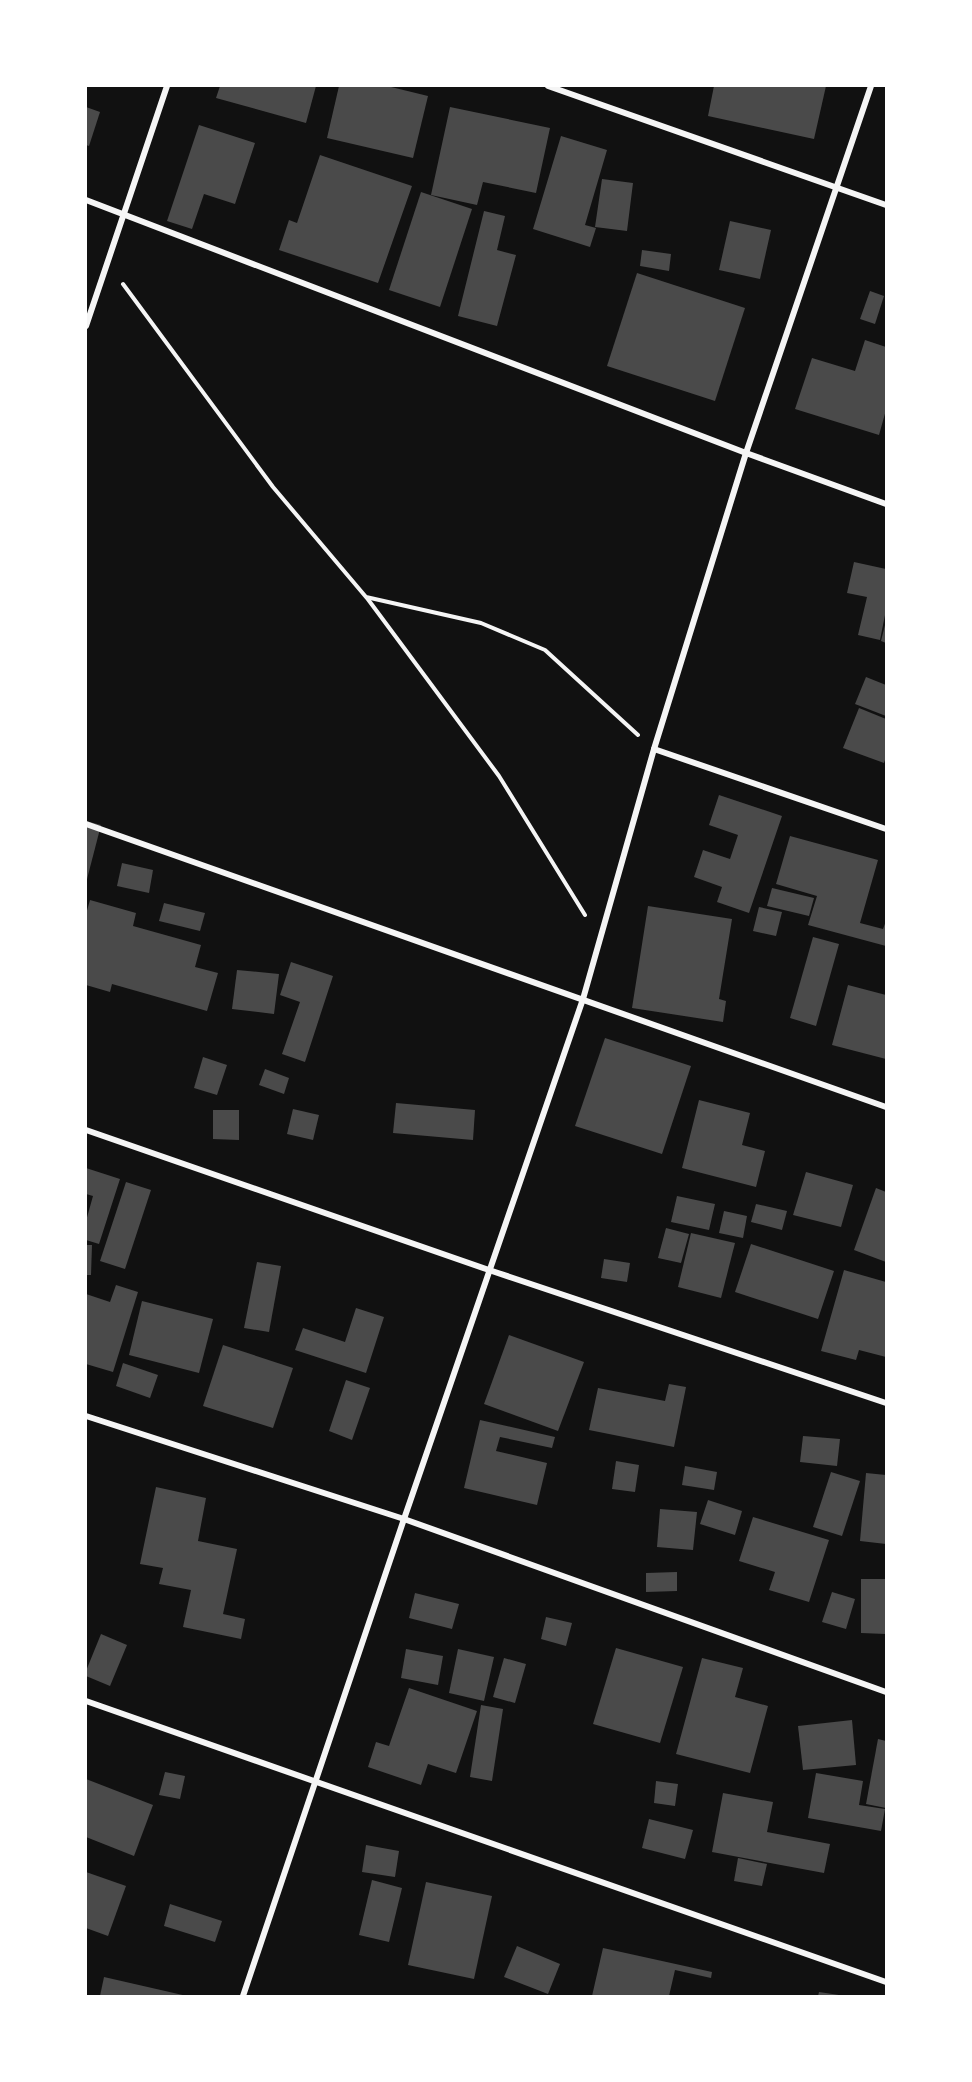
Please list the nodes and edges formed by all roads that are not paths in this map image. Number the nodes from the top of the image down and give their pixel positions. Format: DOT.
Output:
graph roads {
  1 [pos="167,86"];
  2 [pos="548,86"];
  3 [pos="871,86"];
  4 [pos="837,188"];
  5 [pos="86,200"];
  6 [pos="886,205"];
  7 [pos="124,214"];
  8 [pos="86,326"];
  9 [pos="746,453"];
  10 [pos="886,504"];
  11 [pos="654,749"];
  12 [pos="86,824"];
  13 [pos="886,829"];
  14 [pos="583,999"];
  15 [pos="886,1107"];
  16 [pos="86,1130"];
  17 [pos="489,1270"];
  18 [pos="886,1404"];
  19 [pos="86,1416"];
  20 [pos="404,1519"];
  21 [pos="886,1692"];
  22 [pos="86,1701"];
  23 [pos="316,1783"];
  24 [pos="886,1982"];
  25 [pos="243,1996"];
  1 -- 7 [label="street"];
  2 -- 4 [label="street"];
  3 -- 4 [label="street"];
  4 -- 6 [label="street"];
  4 -- 9 [label="street"];
  5 -- 7 [label="street"];
  7 -- 8 [label="street"];
  7 -- 9 [label="street"];
  9 -- 10 [label="street"];
  9 -- 11 [label="street"];
  11 -- 13 [label="street"];
  11 -- 14 [label="street"];
  12 -- 14 [label="street"];
  14 -- 15 [label="street"];
  14 -- 17 [label="street"];
  16 -- 17 [label="street"];
  17 -- 18 [label="street"];
  17 -- 20 [label="street"];
  19 -- 20 [label="street"];
  20 -- 21 [label="street"];
  20 -- 23 [label="street"];
  22 -- 23 [label="street"];
  23 -- 24 [label="street"];
  23 -- 25 [label="street"];
}
